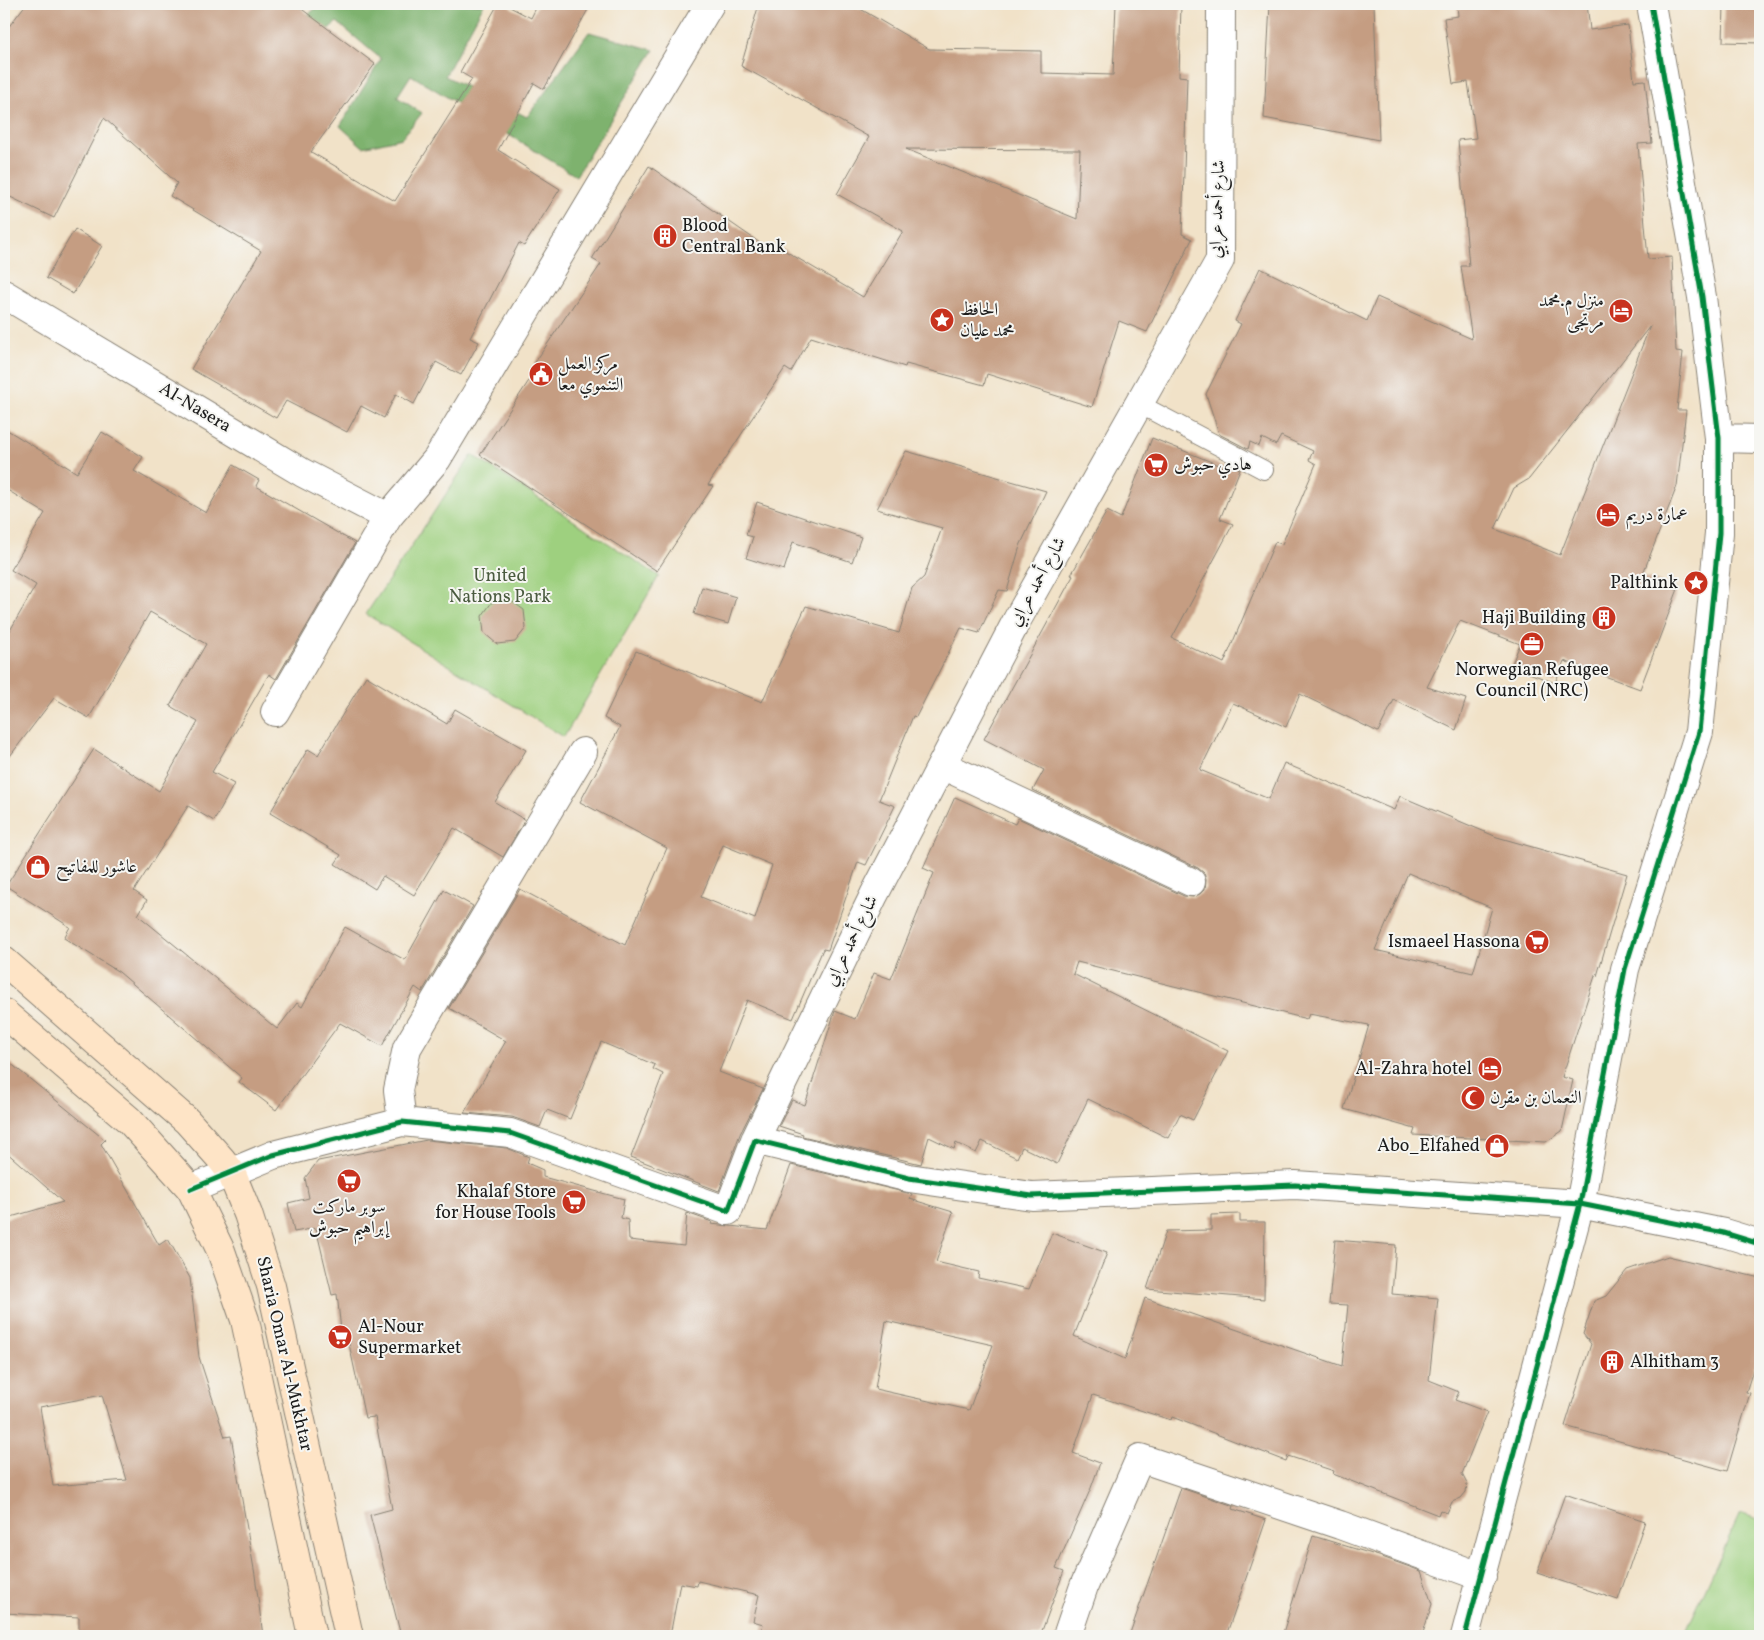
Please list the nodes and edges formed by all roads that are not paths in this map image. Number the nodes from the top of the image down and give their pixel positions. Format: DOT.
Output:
graph roads {
  1 [pos="710,4"];
  2 [pos="1222,4"];
  3 [pos="1651,4"];
  4 [pos="4,294"];
  5 [pos="1139,404"];
  6 [pos="1719,438"];
  7 [pos="1760,439"];
  8 [pos="1264,470"];
  9 [pos="388,518"];
  10 [pos="275,712"];
  11 [pos="583,752"];
  12 [pos="942,765"];
  13 [pos="1191,882"];
  14 [pos="4,961"];
  15 [pos="4,1013"];
  16 [pos="402,1122"];
  17 [pos="755,1140"];
  18 [pos="231,1172"];
  19 [pos="191,1189"];
  20 [pos="1580,1204"];
  21 [pos="1760,1244"];
  22 [pos="1482,1578"];
  23 [pos="312,1636"];
  24 [pos="349,1636"];
  25 [pos="1066,1636"];
  26 [pos="1465,1636"];
  1 -- 9 [label="street"];
  2 -- 5 [label="street, شارع أحمد عرابي"];
  3 -- 6 [label="street"];
  4 -- 9 [label="street, Al-Nasera"];
  5 -- 8 [label="lane"];
  5 -- 12 [label="street, شارع أحمد عرابي"];
  6 -- 7 [label="street"];
  6 -- 20 [label="street"];
  9 -- 10 [label="street"];
  11 -- 16 [label="street"];
  12 -- 13 [label="street"];
  12 -- 17 [label="street, شارع أحمد عرابي"];
  14 -- 18 [label="main road, Sharia Omar Al-Mukhtar"];
  15 -- 19 [label="main road, Sharia Omar Al-Mukhtar"];
  16 -- 17 [label="street, شارع أحمد عرابي"];
  16 -- 18 [label="street"];
  17 -- 20 [label="street"];
  18 -- 19 [label="street"];
  18 -- 24 [label="main road, Sharia Omar Al-Mukhtar"];
  19 -- 23 [label="main road, Sharia Omar Al-Mukhtar"];
  20 -- 21 [label="street"];
  20 -- 22 [label="street"];
  22 -- 25 [label="street"];
  22 -- 26 [label="street"];
}
